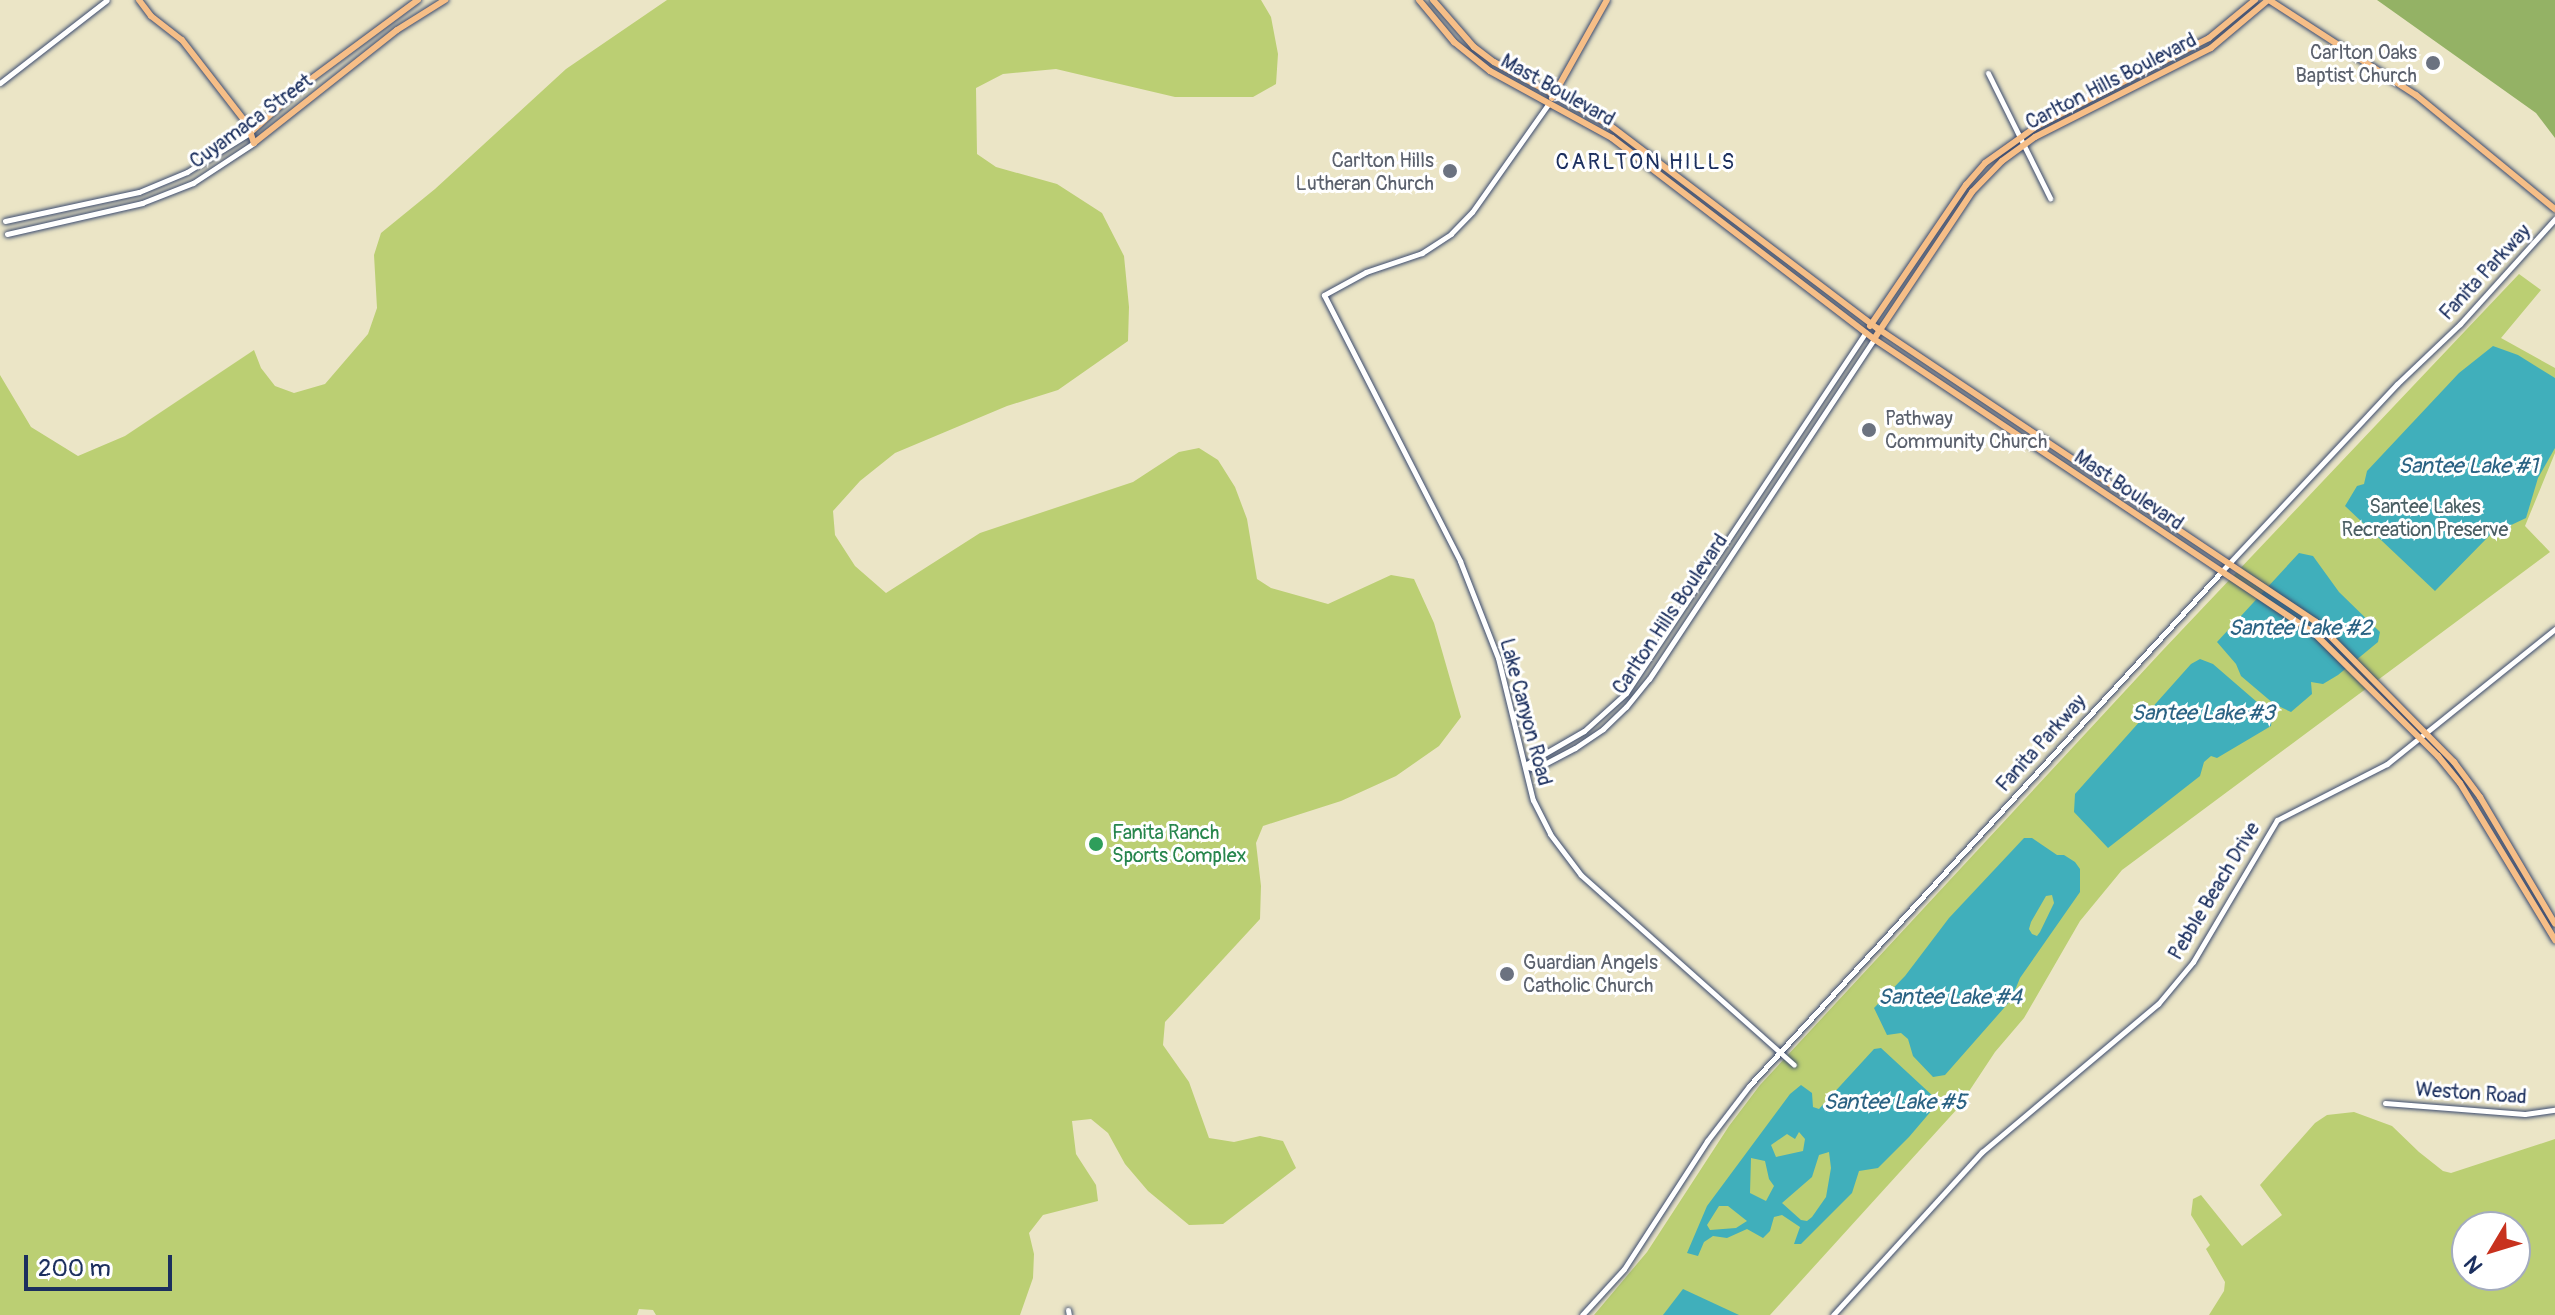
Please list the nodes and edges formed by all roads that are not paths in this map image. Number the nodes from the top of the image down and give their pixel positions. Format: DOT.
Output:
graph roads {
  1 [pos="107,0"];
  2 [pos="139,0"];
  3 [pos="418,0"];
  4 [pos="445,0"];
  5 [pos="1419,0"];
  6 [pos="1433,0"];
  7 [pos="1607,0"];
  8 [pos="2255,0"];
  9 [pos="2269,0"];
  10 [pos="1988,73"];
  11 [pos="0,83"];
  12 [pos="1554,94"];
  13 [pos="1549,103"];
  14 [pos="251,132"];
  15 [pos="2019,136"];
  16 [pos="254,143"];
  17 [pos="2024,145"];
  18 [pos="2050,198"];
  19 [pos="2555,209"];
  20 [pos="2555,219"];
  21 [pos="5,221"];
  22 [pos="7,234"];
  23 [pos="1871,324"];
  24 [pos="1880,331"];
  25 [pos="1866,332"];
  26 [pos="1874,339"];
  27 [pos="2228,564"];
  28 [pos="2222,571"];
  29 [pos="2555,629"];
  30 [pos="2388,700"];
  31 [pos="2427,733"];
  32 [pos="2420,738"];
  33 [pos="1524,766"];
  34 [pos="2555,924"];
  35 [pos="2555,940"];
  36 [pos="1780,1053"];
  37 [pos="1794,1065"];
  38 [pos="2385,1103"];
  39 [pos="2555,1110"];
  40 [pos="1582,1315"];
  41 [pos="1833,1315"];
  1 -- 11 [label="street"];
  2 -- 14 [label="main road"];
  3 -- 14 [label="main road, Cuyamaca Street"];
  4 -- 16 [label="main road, Cuyamaca Street"];
  5 -- 13 [label="main road, Mast Boulevard"];
  6 -- 12 [label="main road, Mast Boulevard"];
  7 -- 12 [label="main road"];
  8 -- 15 [label="main road, Carlton Hills Boulevard"];
  9 -- 17 [label="main road, Carlton Hills Boulevard"];
  9 -- 19 [label="main road"];
  10 -- 15 [label="street"];
  12 -- 13 [label="main road"];
  12 -- 23 [label="main road, Mast Boulevard"];
  13 -- 25 [label="main road, Mast Boulevard"];
  13 -- 33 [label="street, Lake Canyon Road"];
  14 -- 16 [label="main road"];
  14 -- 21 [label="street, Cuyamaca Street"];
  15 -- 17 [label="street"];
  15 -- 23 [label="main road, Carlton Hills Boulevard"];
  16 -- 22 [label="street, Cuyamaca Street"];
  17 -- 18 [label="street"];
  17 -- 24 [label="main road, Carlton Hills Boulevard"];
  20 -- 27 [label="street, Fanita Parkway"];
  23 -- 24 [label="main road, Mast Boulevard"];
  23 -- 25 [label="main road, Carlton Hills Boulevard"];
  24 -- 26 [label="main road, Carlton Hills Boulevard"];
  24 -- 27 [label="main road, Mast Boulevard"];
  25 -- 26 [label="main road, Mast Boulevard"];
  25 -- 33 [label="street, Carlton Hills Boulevard"];
  26 -- 28 [label="main road, Mast Boulevard"];
  26 -- 33 [label="street, Carlton Hills Boulevard"];
  27 -- 28 [label="street, Fanita Parkway"];
  27 -- 30 [label="main road, Mast Boulevard"];
  28 -- 30 [label="main road, Mast Boulevard"];
  28 -- 36 [label="street, Fanita Parkway"];
  29 -- 31 [label="street, Pebble Beach Drive"];
  30 -- 31 [label="main road, Mast Boulevard"];
  30 -- 32 [label="main road, Mast Boulevard"];
  31 -- 32 [label="street, Pebble Beach Drive"];
  31 -- 34 [label="main road, Mast Boulevard"];
  32 -- 35 [label="main road, Mast Boulevard"];
  32 -- 41 [label="street, Pebble Beach Drive"];
  33 -- 36 [label="street, Lake Canyon Road"];
  36 -- 37 [label="street, Lake Canyon Road"];
  36 -- 40 [label="street, Fanita Parkway"];
  38 -- 39 [label="street, Weston Road"];
}
